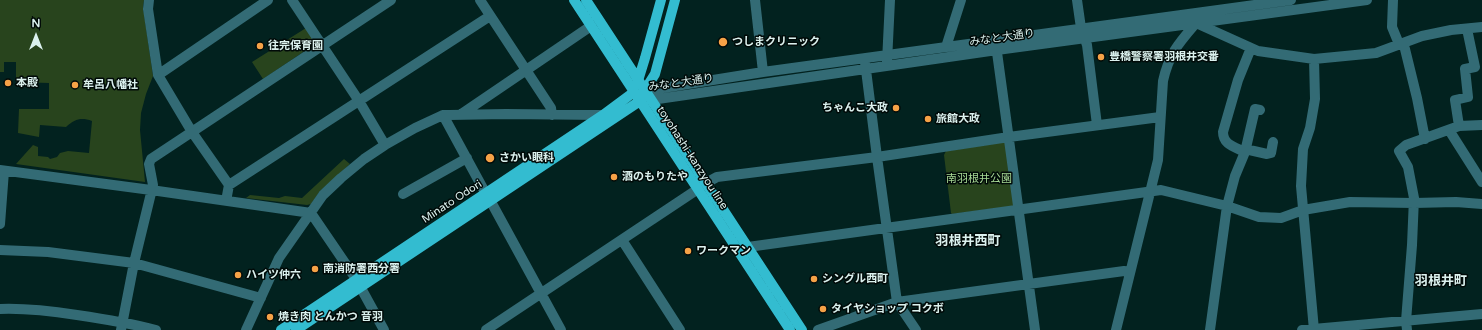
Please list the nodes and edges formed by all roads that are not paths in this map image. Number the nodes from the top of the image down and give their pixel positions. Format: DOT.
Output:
graph roads {
  1 [pos="149,0"];
  2 [pos="268,0"];
  3 [pos="292,0"];
  4 [pos="392,0"];
  5 [pos="480,0"];
  6 [pos="574,0"];
  7 [pos="586,0"];
  8 [pos="662,0"];
  9 [pos="675,0"];
  10 [pos="754,0"];
  11 [pos="890,0"];
  12 [pos="961,0"];
  13 [pos="1077,0"];
  14 [pos="1291,0"];
  15 [pos="1367,0"];
  16 [pos="1393,0"];
  17 [pos="1244,8"];
  18 [pos="490,16"];
  19 [pos="1196,23"];
  20 [pos="591,26"];
  21 [pos="1482,27"];
  22 [pos="1081,28"];
  23 [pos="1467,29"];
  24 [pos="1085,38"];
  25 [pos="1399,44"];
  26 [pos="323,45"];
  27 [pos="996,45"];
  28 [pos="946,47"];
  29 [pos="1251,48"];
  30 [pos="887,55"];
  31 [pos="1314,59"];
  32 [pos="865,64"];
  33 [pos="887,66"];
  34 [pos="526,70"];
  35 [pos="764,72"];
  36 [pos="158,75"];
  37 [pos="638,79"];
  38 [pos="645,90"];
  39 [pos="634,92"];
  40 [pos="651,99"];
  41 [pos="360,101"];
  42 [pos="640,101"];
  43 [pos="1260,110"];
  44 [pos="460,114"];
  45 [pos="443,115"];
  46 [pos="552,115"];
  47 [pos="603,115"];
  48 [pos="1160,117"];
  49 [pos="1097,125"];
  50 [pos="1482,125"];
  51 [pos="1459,126"];
  52 [pos="1449,130"];
  53 [pos="192,132"];
  54 [pos="1009,137"];
  55 [pos="1425,139"];
  56 [pos="1274,142"];
  57 [pos="385,145"];
  58 [pos="1245,151"];
  59 [pos="877,157"];
  60 [pos="467,158"];
  61 [pos="1477,167"];
  62 [pos="2,171"];
  63 [pos="1482,182"];
  64 [pos="229,186"];
  65 [pos="702,186"];
  66 [pos="152,190"];
  67 [pos="1150,192"];
  68 [pos="403,194"];
  69 [pos="488,197"];
  70 [pos="226,201"];
  71 [pos="1414,203"];
  72 [pos="1482,204"];
  73 [pos="1227,206"];
  74 [pos="1019,210"];
  75 [pos="1303,210"];
  76 [pos="311,213"];
  77 [pos="0,224"];
  78 [pos="886,228"];
  79 [pos="622,240"];
  80 [pos="748,247"];
  81 [pos="0,250"];
  82 [pos="134,263"];
  83 [pos="1130,272"];
  84 [pos="358,283"];
  85 [pos="1028,284"];
  86 [pos="541,294"];
  87 [pos="261,298"];
  88 [pos="898,302"];
  89 [pos="0,309"];
  90 [pos="1482,314"];
  91 [pos="122,326"];
  92 [pos="1407,326"];
  93 [pos="1314,329"];
  94 [pos="156,330"];
  95 [pos="246,330"];
  96 [pos="281,330"];
  97 [pos="296,330"];
  98 [pos="384,330"];
  99 [pos="486,330"];
  100 [pos="561,330"];
  101 [pos="680,330"];
  102 [pos="790,330"];
  103 [pos="802,330"];
  104 [pos="818,330"];
  105 [pos="916,330"];
  106 [pos="1035,330"];
  107 [pos="1116,330"];
  108 [pos="1210,330"];
  109 [pos="1302,330"];
  1 -- 36 [label="street"];
  2 -- 36 [label="street"];
  3 -- 26 [label="street"];
  4 -- 26 [label="street"];
  5 -- 18 [label="street"];
  6 -- 20 [label="main road, toyohashi-kanzyou line"];
  7 -- 37 [label="main road, toyohashi-kanzyou line"];
  8 -- 37 [label="main road"];
  9 -- 38 [label="main road"];
  10 -- 35 [label="street"];
  11 -- 30 [label="street"];
  12 -- 28 [label="street"];
  13 -- 22 [label="street"];
  14 -- 17 [label="street, みなと大通り"];
  15 -- 17 [label="street, みなと大通り"];
  16 -- 25 [label="street"];
  17 -- 19 [label="street, みなと大通り"];
  17 -- 22 [label="street, みなと大通り"];
  18 -- 34 [label="street"];
  18 -- 41 [label="street"];
  19 -- 24 [label="street, みなと大通り"];
  19 -- 29 [label="street"];
  19 -- 48 [label="street"];
  20 -- 34 [label="street"];
  20 -- 39 [label="main road, toyohashi-kanzyou line"];
  21 -- 23 [label="street"];
  22 -- 24 [label="street"];
  22 -- 27 [label="street, みなと大通り"];
  23 -- 25 [label="street"];
  23 -- 51 [label="street"];
  24 -- 27 [label="street, みなと大通り"];
  24 -- 49 [label="street"];
  25 -- 31 [label="street"];
  25 -- 55 [label="street"];
  26 -- 41 [label="street"];
  26 -- 53 [label="street"];
  27 -- 28 [label="street, みなと大通り"];
  27 -- 33 [label="street, みなと大通り"];
  27 -- 54 [label="street"];
  28 -- 30 [label="street, みなと大通り"];
  29 -- 31 [label="street"];
  29 -- 58 [label="street"];
  30 -- 32 [label="street, みなと大通り"];
  30 -- 33 [label="street"];
  31 -- 75 [label="street"];
  32 -- 33 [label="street, みなと大通り"];
  32 -- 35 [label="street, みなと大通り"];
  32 -- 40 [label="street, みなと大通り"];
  32 -- 59 [label="street"];
  34 -- 44 [label="street"];
  34 -- 46 [label="street"];
  35 -- 38 [label="street, みなと大通り"];
  36 -- 53 [label="street"];
  37 -- 38 [label="main road, toyohashi-kanzyou line"];
  37 -- 39 [label="main road"];
  38 -- 39 [label="street, みなと大通り"];
  38 -- 40 [label="main road, toyohashi-kanzyou line"];
  38 -- 42 [label="main road"];
  39 -- 42 [label="main road, toyohashi-kanzyou line"];
  39 -- 47 [label="main road, Minato Odori"];
  40 -- 42 [label="street, みなと大通り"];
  40 -- 65 [label="main road, toyohashi-kanzyou line"];
  41 -- 57 [label="street"];
  41 -- 64 [label="street"];
  42 -- 65 [label="main road, toyohashi-kanzyou line"];
  42 -- 69 [label="main road, Minato Odori"];
  43 -- 58 [label="street"];
  44 -- 45 [label="street"];
  44 -- 46 [label="street"];
  45 -- 57 [label="street"];
  45 -- 60 [label="street"];
  46 -- 47 [label="street"];
  47 -- 69 [label="main road, Minato Odori"];
  48 -- 49 [label="street"];
  48 -- 67 [label="street"];
  49 -- 54 [label="street"];
  50 -- 51 [label="street"];
  51 -- 52 [label="street"];
  52 -- 55 [label="street"];
  52 -- 61 [label="street"];
  53 -- 64 [label="street"];
  53 -- 66 [label="street"];
  54 -- 59 [label="street"];
  54 -- 74 [label="street"];
  55 -- 71 [label="street"];
  56 -- 58 [label="street"];
  57 -- 76 [label="street"];
  58 -- 73 [label="street"];
  59 -- 65 [label="street"];
  59 -- 78 [label="street"];
  60 -- 68 [label="street"];
  60 -- 69 [label="street"];
  61 -- 63 [label="street"];
  62 -- 66 [label="street"];
  62 -- 77 [label="street"];
  64 -- 70 [label="street"];
  65 -- 79 [label="street"];
  65 -- 80 [label="main road, toyohashi-kanzyou line"];
  65 -- 102 [label="main road, toyohashi-kanzyou line"];
  66 -- 70 [label="street"];
  66 -- 82 [label="street"];
  67 -- 73 [label="street"];
  67 -- 74 [label="street"];
  67 -- 83 [label="street"];
  69 -- 84 [label="main road, Minato Odori"];
  69 -- 86 [label="street"];
  70 -- 76 [label="street"];
  71 -- 72 [label="street"];
  71 -- 75 [label="street"];
  71 -- 92 [label="street"];
  73 -- 75 [label="street"];
  73 -- 108 [label="street"];
  74 -- 78 [label="street"];
  74 -- 85 [label="street"];
  75 -- 93 [label="street"];
  76 -- 84 [label="street"];
  76 -- 87 [label="street"];
  78 -- 80 [label="street"];
  78 -- 88 [label="street"];
  79 -- 86 [label="street"];
  79 -- 101 [label="street"];
  80 -- 103 [label="main road, toyohashi-kanzyou line"];
  81 -- 82 [label="street"];
  82 -- 87 [label="street"];
  82 -- 91 [label="street"];
  83 -- 85 [label="street"];
  83 -- 107 [label="street"];
  84 -- 96 [label="main road, Minato Odori"];
  84 -- 97 [label="main road, Minato Odori"];
  84 -- 98 [label="street"];
  85 -- 88 [label="street"];
  85 -- 106 [label="street"];
  86 -- 99 [label="street"];
  86 -- 100 [label="street"];
  87 -- 95 [label="street"];
  88 -- 104 [label="street"];
  88 -- 105 [label="street"];
  89 -- 91 [label="street"];
  90 -- 92 [label="street"];
  91 -- 94 [label="street"];
  92 -- 93 [label="street"];
  93 -- 109 [label="street"];
}
